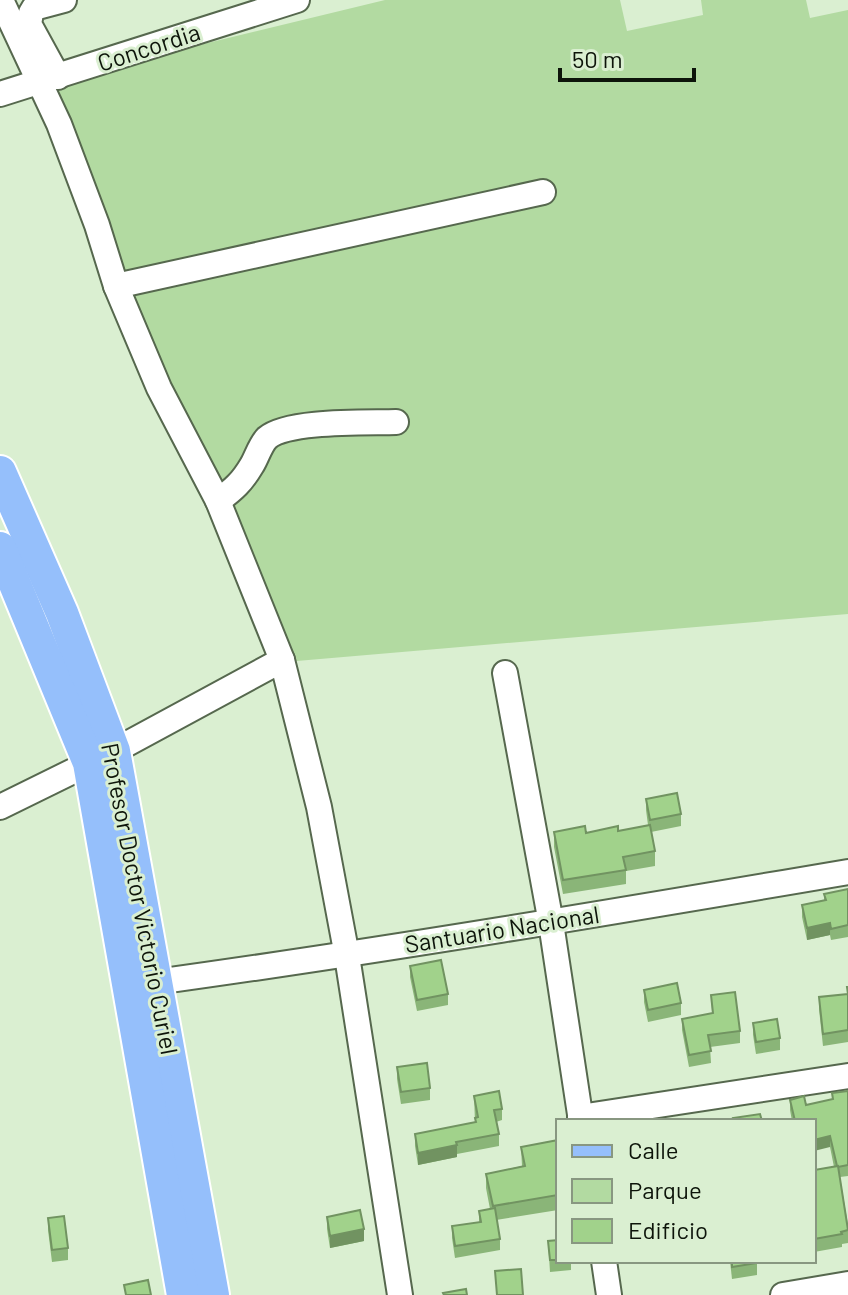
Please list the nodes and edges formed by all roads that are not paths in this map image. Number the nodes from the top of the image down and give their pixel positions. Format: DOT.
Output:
graph roads {
  1 [pos="1,0"];
  2 [pos="64,0"];
  3 [pos="297,0"];
  4 [pos="48,80"];
  5 [pos="0,94"];
  6 [pos="543,192"];
  7 [pos="116,286"];
  8 [pos="396,422"];
  9 [pos="0,472"];
  10 [pos="218,501"];
  11 [pos="0,548"];
  12 [pos="282,660"];
  13 [pos="505,673"];
  14 [pos="102,757"];
  15 [pos="0,807"];
  16 [pos="848,872"];
  17 [pos="551,923"];
  18 [pos="347,956"];
  19 [pos="156,982"];
  20 [pos="848,1076"];
  21 [pos="580,1119"];
  22 [pos="604,1263"];
  23 [pos="848,1284"];
  24 [pos="810,1292"];
  25 [pos="183,1295"];
  26 [pos="213,1295"];
  27 [pos="400,1295"];
  28 [pos="609,1295"];
  29 [pos="783,1295"];
  1 -- 4 [label="street"];
  2 -- 4 [label="street"];
  3 -- 4 [label="street, Concordia"];
  4 -- 5 [label="street, Concordia"];
  4 -- 7 [label="street"];
  6 -- 7 [label="street"];
  7 -- 10 [label="street"];
  8 -- 10 [label="street"];
  9 -- 14 [label="main road, Profesor Doctor Victorio Curiel"];
  10 -- 12 [label="street"];
  11 -- 14 [label="main road, Profesor Doctor Victorio Curiel"];
  12 -- 14 [label="street"];
  12 -- 18 [label="street"];
  13 -- 17 [label="street"];
  14 -- 15 [label="street"];
  14 -- 19 [label="main road, Profesor Doctor Victorio Curiel"];
  14 -- 25 [label="main road, Profesor Doctor Victorio Curiel"];
  16 -- 17 [label="street, Santuario Nacional"];
  17 -- 18 [label="street, Santuario Nacional"];
  17 -- 21 [label="street"];
  18 -- 19 [label="street, Santuario Nacional"];
  18 -- 27 [label="street"];
  19 -- 26 [label="main road, Profesor Doctor Victorio Curiel"];
  20 -- 21 [label="street"];
  22 -- 28 [label="street"];
  23 -- 24 [label="street"];
  24 -- 29 [label="street"];
}
